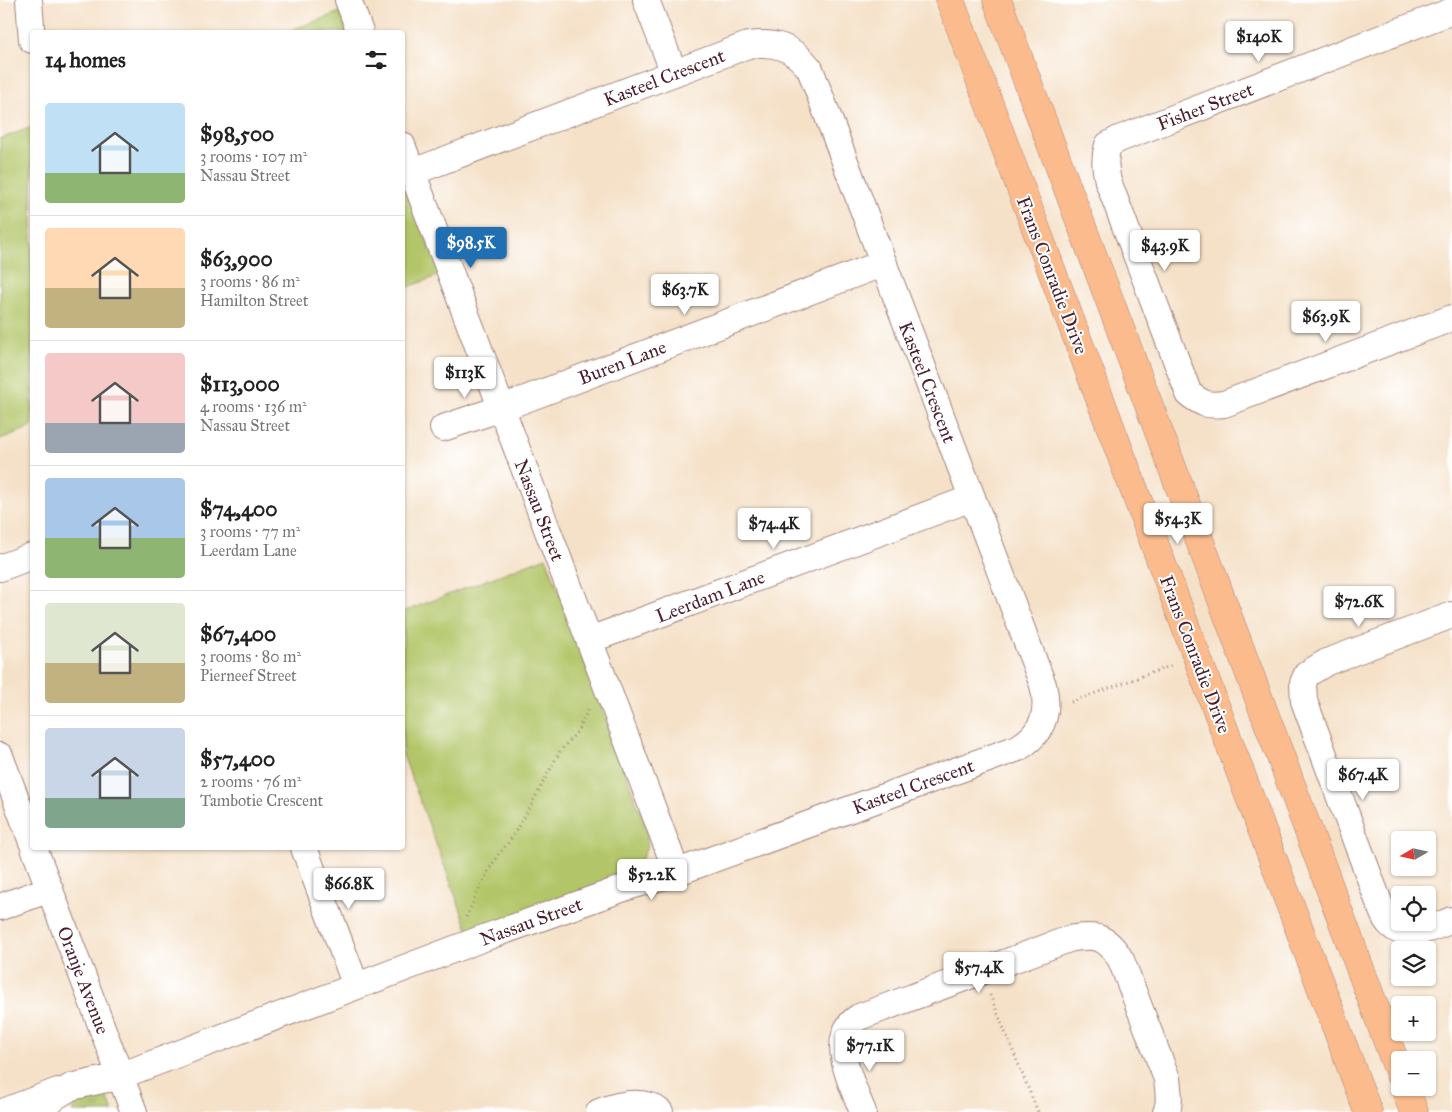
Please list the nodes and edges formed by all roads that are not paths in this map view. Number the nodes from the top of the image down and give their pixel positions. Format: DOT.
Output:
graph roads {
  1 [pos="29,0"];
  2 [pos="348,0"];
  3 [pos="646,0"];
  4 [pos="950,0"];
  5 [pos="997,0"];
  6 [pos="1452,11"];
  7 [pos="31,30"];
  8 [pos="359,30"];
  9 [pos="674,73"];
  10 [pos="405,152"];
  11 [pos="413,172"];
  12 [pos="884,263"];
  13 [pos="1452,318"];
  14 [pos="502,408"];
  15 [pos="443,428"];
  16 [pos="972,498"];
  17 [pos="30,557"];
  18 [pos="0,568"];
  19 [pos="1452,615"];
  20 [pos="589,640"];
  21 [pos="0,756"];
  22 [pos="30,837"];
  23 [pos="35,850"];
  24 [pos="305,850"];
  25 [pos="675,873"];
  26 [pos="50,889"];
  27 [pos="0,907"];
  28 [pos="1452,920"];
  29 [pos="356,986"];
  30 [pos="1391,1051"];
  31 [pos="120,1076"];
  32 [pos="71,1087"];
  33 [pos="1408,1096"];
  34 [pos="3,1112"];
  35 [pos="41,1112"];
  36 [pos="134,1112"];
  37 [pos="599,1112"];
  38 [pos="660,1112"];
  39 [pos="863,1112"];
  40 [pos="1166,1112"];
  41 [pos="1368,1112"];
  42 [pos="1414,1112"];
  1 -- 7 [label="street"];
  2 -- 8 [label="street"];
  3 -- 9 [label="street"];
  4 -- 41 [label="main road, Frans Conradie Drive"];
  5 -- 30 [label="main road"];
  6 -- 13 [label="street, Fisher Street"];
  9 -- 11 [label="street, Kasteel Crescent"];
  9 -- 12 [label="street, Kasteel Crescent"];
  10 -- 11 [label="street, Nassau Street"];
  11 -- 14 [label="street, Nassau Street"];
  12 -- 14 [label="street, Buren Lane"];
  12 -- 16 [label="street, Kasteel Crescent"];
  14 -- 15 [label="street"];
  14 -- 20 [label="street, Nassau Street"];
  16 -- 20 [label="street, Leerdam Lane"];
  16 -- 25 [label="street, Kasteel Crescent"];
  17 -- 18 [label="street"];
  19 -- 28 [label="street"];
  20 -- 25 [label="street, Nassau Street"];
  21 -- 22 [label="street"];
  23 -- 26 [label="street, Oranje Avenue"];
  24 -- 29 [label="street"];
  25 -- 29 [label="street, Nassau Street"];
  26 -- 27 [label="street"];
  26 -- 31 [label="street, Oranje Avenue"];
  29 -- 31 [label="street, Nassau Street"];
  31 -- 32 [label="street, Nassau Street"];
  31 -- 36 [label="street, Oranje Avenue"];
  32 -- 34 [label="street, Nassau Street"];
  32 -- 35 [label="street"];
  33 -- 42 [label="main road"];
  37 -- 38 [label="street"];
  39 -- 40 [label="street"];
}
